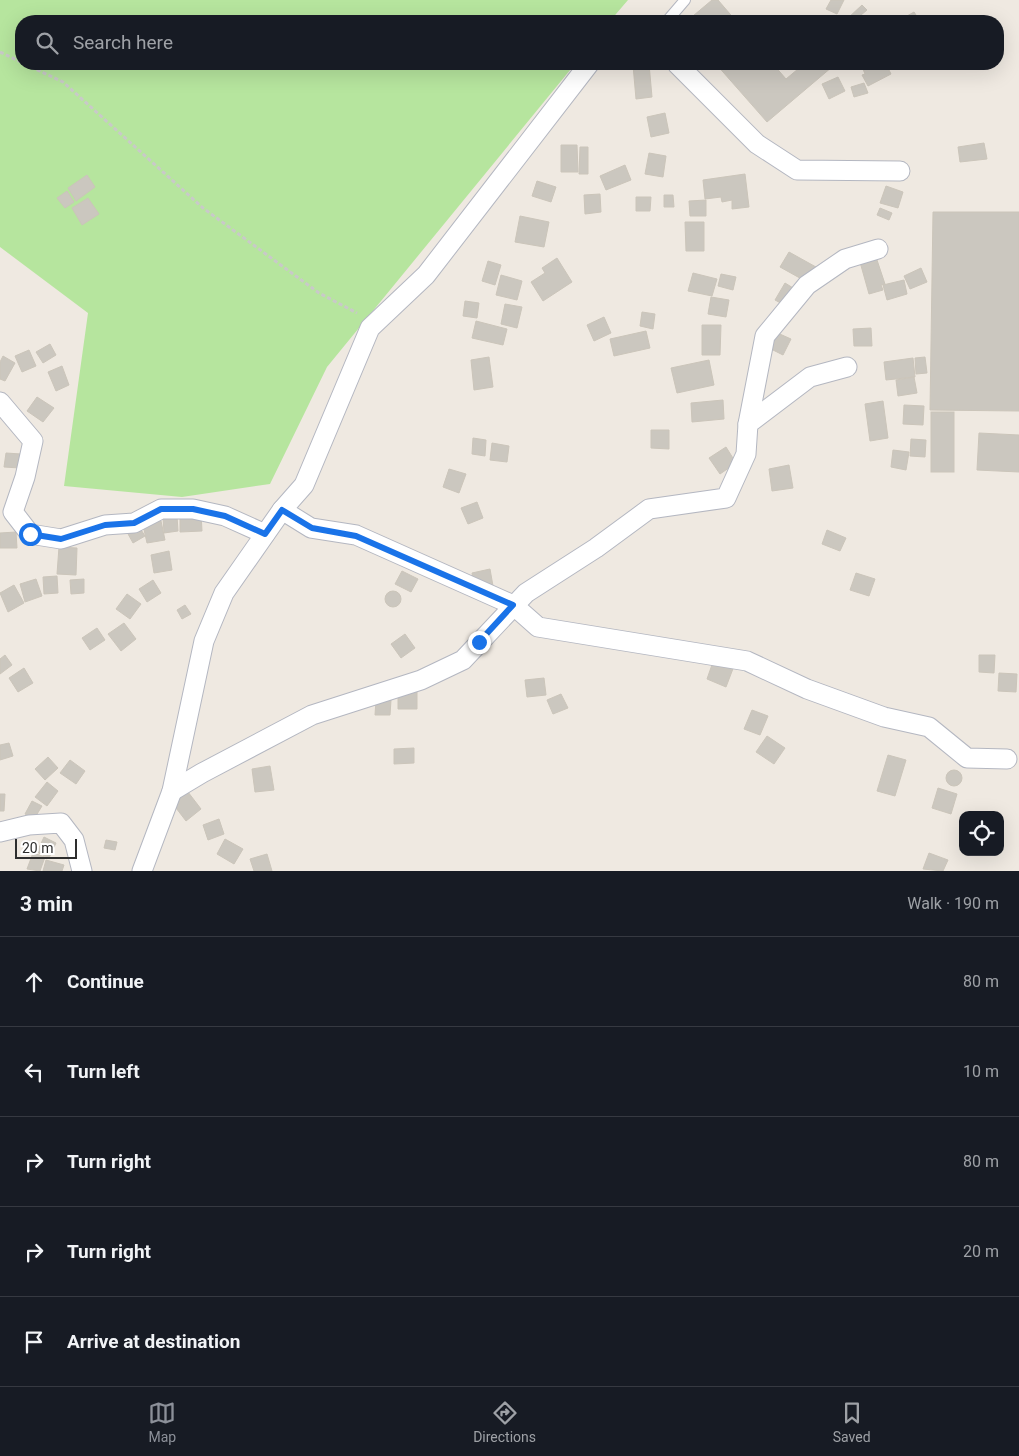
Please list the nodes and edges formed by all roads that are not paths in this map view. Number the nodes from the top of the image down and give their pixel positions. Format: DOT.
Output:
graph roads {
  1 [pos="685,0"];
  2 [pos="672,15"];
  3 [pos="583,70"];
  4 [pos="684,70"];
  5 [pos="900,171"];
  6 [pos="878,249"];
  7 [pos="847,366"];
  8 [pos="0,402"];
  9 [pos="748,424"];
  10 [pos="282,510"];
  11 [pos="265,534"];
  12 [pos="513,605"];
  13 [pos="1007,759"];
  14 [pos="172,791"];
  15 [pos="0,832"];
  16 [pos="82,871"];
  17 [pos="142,871"];
  1 -- 2 [label="lane"];
  3 -- 10 [label="street"];
  4 -- 5 [label="street"];
  6 -- 9 [label="street"];
  7 -- 9 [label="street"];
  8 -- 11 [label="street"];
  9 -- 12 [label="street"];
  10 -- 11 [label="street"];
  10 -- 12 [label="street"];
  11 -- 14 [label="street"];
  12 -- 13 [label="street"];
  12 -- 14 [label="street"];
  14 -- 17 [label="street"];
  15 -- 16 [label="street"];
}
